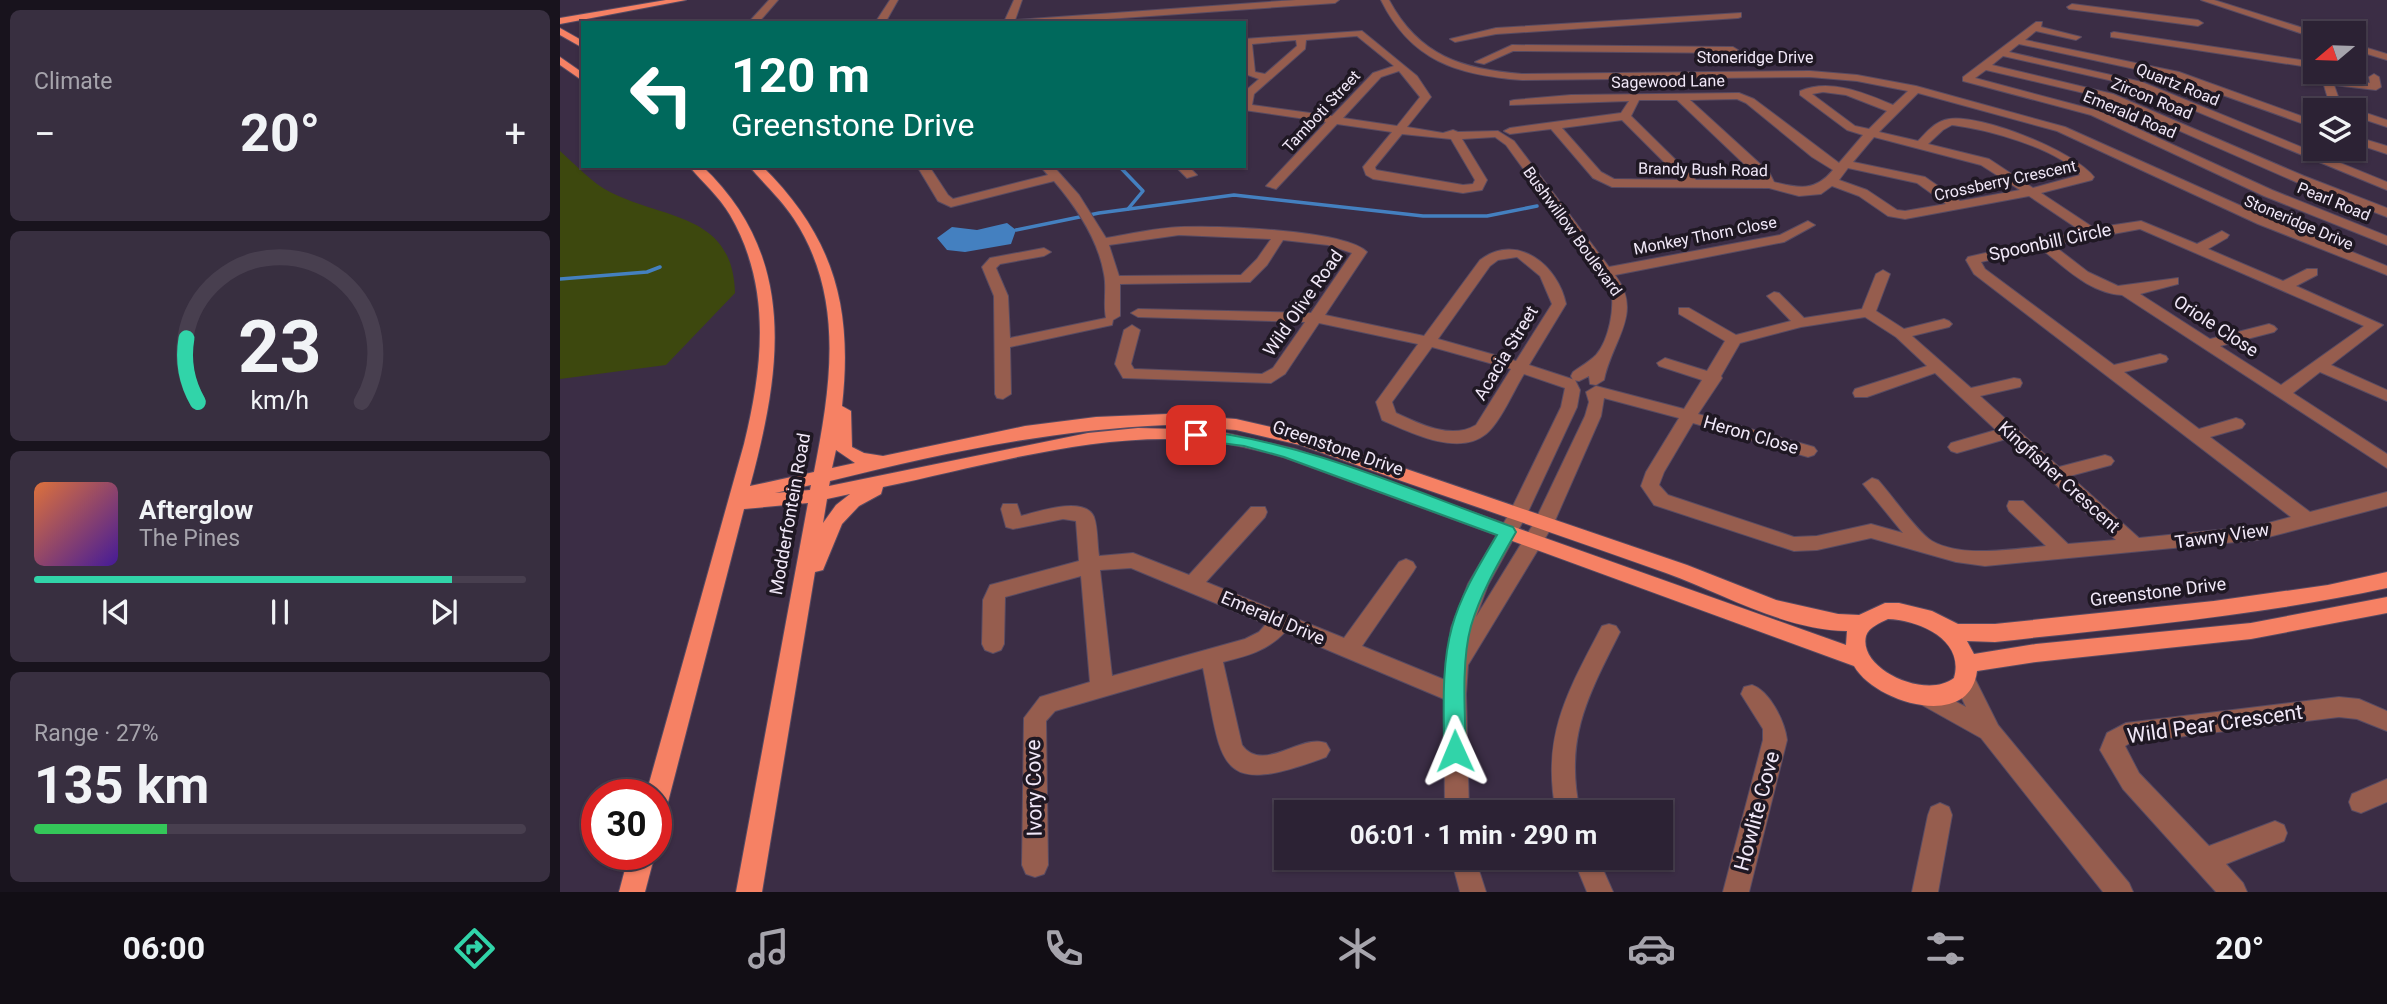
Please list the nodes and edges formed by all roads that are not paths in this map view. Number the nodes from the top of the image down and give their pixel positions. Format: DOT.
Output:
graph roads {
  1 [pos="682,0"];
  2 [pos="774,0"];
  3 [pos="894,0"];
  4 [pos="1018,0"];
  5 [pos="1140,0"];
  6 [pos="1335,0"];
  7 [pos="1385,0"];
  8 [pos="2205,0"];
  9 [pos="1262,2"];
  10 [pos="639,7"];
  11 [pos="2072,7"];
  12 [pos="627,9"];
  13 [pos="2151,13"];
  14 [pos="1138,14"];
  15 [pos="1738,15"];
  16 [pos="560,16"];
  17 [pos="560,21"];
  18 [pos="598,21"];
  19 [pos="755,21"];
  20 [pos="881,21"];
  21 [pos="1008,21"];
  22 [pos="1036,21"];
  23 [pos="2198,23"];
  24 [pos="1494,27"];
  25 [pos="560,30"];
  26 [pos="1688,33"];
  27 [pos="2303,34"];
  28 [pos="2114,35"];
  29 [pos="1300,36"];
  30 [pos="2076,37"];
  31 [pos="1455,39"];
  32 [pos="2152,40"];
  33 [pos="2018,41"];
  34 [pos="581,43"];
  35 [pos="2189,46"];
  36 [pos="1678,47"];
  37 [pos="1512,48"];
  38 [pos="1733,50"];
  39 [pos="2366,51"];
  40 [pos="2001,53"];
  41 [pos="2387,57"];
  42 [pos="560,60"];
  43 [pos="2191,61"];
  44 [pos="1480,62"];
  45 [pos="2303,63"];
  46 [pos="1984,66"];
  47 [pos="1399,68"];
  48 [pos="1687,75"];
  49 [pos="1699,75"];
  50 [pos="581,76"];
  51 [pos="1267,77"];
  52 [pos="2374,77"];
  53 [pos="2359,84"];
  54 [pos="1916,89"];
  55 [pos="1679,96"];
  56 [pos="1636,97"];
  57 [pos="1514,103"];
  58 [pos="1246,104"];
  59 [pos="1246,107"];
  60 [pos="1892,107"];
  61 [pos="1625,116"];
  62 [pos="2366,118"];
  63 [pos="1336,119"];
  64 [pos="2303,121"];
  65 [pos="1554,125"];
  66 [pos="2383,126"];
  67 [pos="1398,127"];
  68 [pos="1503,133"];
  69 [pos="1871,133"];
  70 [pos="1453,135"];
  71 [pos="2366,143"];
  72 [pos="1921,145"];
  73 [pos="2387,150"];
  74 [pos="1842,166"];
  75 [pos="2336,167"];
  76 [pos="697,168"];
  77 [pos="757,168"];
  78 [pos="924,168"];
  79 [pos="1051,171"];
  80 [pos="2300,179"];
  81 [pos="1831,181"];
  82 [pos="1693,184"];
  83 [pos="1769,184"];
  84 [pos="1272,186"];
  85 [pos="2387,186"];
  86 [pos="2031,192"];
  87 [pos="2268,192"];
  88 [pos="1958,206"];
  89 [pos="2226,207"];
  90 [pos="2387,213"];
  91 [pos="1808,225"];
  92 [pos="2092,232"];
  93 [pos="2222,235"];
  94 [pos="1279,236"];
  95 [pos="2387,241"];
  96 [pos="1104,242"];
  97 [pos="2042,243"];
  98 [pos="2200,248"];
  99 [pos="1044,252"];
  100 [pos="2387,271"];
  101 [pos="1606,272"];
  102 [pos="2312,272"];
  103 [pos="1883,274"];
  104 [pos="2387,277"];
  105 [pos="1111,281"];
  106 [pos="2174,281"];
  107 [pos="2286,285"];
  108 [pos="2127,292"];
  109 [pos="1774,296"];
  110 [pos="1115,298"];
  111 [pos="1684,311"];
  112 [pos="1868,312"];
  113 [pos="1317,318"];
  114 [pos="1135,319"];
  115 [pos="1801,323"];
  116 [pos="1944,324"];
  117 [pos="1111,325"];
  118 [pos="2381,325"];
  119 [pos="2269,329"];
  120 [pos="1901,334"];
  121 [pos="1734,340"];
  122 [pos="1428,341"];
  123 [pos="1003,344"];
  124 [pos="2209,344"];
  125 [pos="1124,348"];
  126 [pos="1599,359"];
  127 [pos="2160,359"];
  128 [pos="1665,363"];
  129 [pos="1522,365"];
  130 [pos="2322,367"];
  131 [pos="1937,368"];
  132 [pos="2113,370"];
  133 [pos="1714,378"];
  134 [pos="837,380"];
  135 [pos="1574,382"];
  136 [pos="2014,383"];
  137 [pos="1596,386"];
  138 [pos="2283,392"];
  139 [pos="1861,393"];
  140 [pos="1003,394"];
  141 [pos="1967,394"];
  142 [pos="2387,396"];
  143 [pos="1632,400"];
  144 [pos="1593,416"];
  145 [pos="1687,416"];
  146 [pos="2236,424"];
  147 [pos="2009,432"];
  148 [pos="2198,435"];
  149 [pos="1958,447"];
  150 [pos="1808,451"];
  151 [pos="895,461"];
  152 [pos="2105,461"];
  153 [pos="2387,462"];
  154 [pos="928,472"];
  155 [pos="2055,474"];
  156 [pos="1872,484"];
  157 [pos="820,486"];
  158 [pos="737,499"];
  159 [pos="2387,499"];
  160 [pos="2016,506"];
  161 [pos="1010,509"];
  162 [pos="1258,512"];
  163 [pos="2309,521"];
  164 [pos="1512,523"];
  165 [pos="1538,533"];
  166 [pos="1925,546"];
  167 [pos="2135,546"];
  168 [pos="2063,551"];
  169 [pos="1089,566"];
  170 [pos="1406,567"];
  171 [pos="2387,580"];
  172 [pos="1193,583"];
  173 [pos="2387,605"];
  174 [pos="1280,622"];
  175 [pos="1935,622"];
  176 [pos="1862,623"];
  177 [pos="1609,632"];
  178 [pos="993,644"];
  179 [pos="1348,649"];
  180 [pos="1211,656"];
  181 [pos="1861,659"];
  182 [pos="1457,665"];
  183 [pos="1965,672"];
  184 [pos="1102,688"];
  185 [pos="1455,694"];
  186 [pos="1752,694"];
  187 [pos="1930,698"];
  188 [pos="2387,721"];
  189 [pos="780,722"];
  190 [pos="1990,732"];
  191 [pos="1318,750"];
  192 [pos="662,779"];
  193 [pos="2387,790"];
  194 [pos="1457,800"];
  195 [pos="1566,800"];
  196 [pos="2361,802"];
  197 [pos="1940,815"];
  198 [pos="2275,833"];
  199 [pos="2205,860"];
  200 [pos="1035,865"];
  201 [pos="638,870"];
  202 [pos="1467,870"];
  203 [pos="1591,870"];
  204 [pos="632,892"];
  205 [pos="748,892"];
  206 [pos="1473,892"];
  207 [pos="1600,892"];
  208 [pos="1736,892"];
  209 [pos="1925,892"];
  210 [pos="2120,892"];
  211 [pos="2234,892"];
  1 -- 10 [label="main road"];
  2 -- 19 [label="street"];
  3 -- 20 [label="street"];
  4 -- 21 [label="street"];
  5 -- 14 [label="street"];
  6 -- 9 [label="street"];
  7 -- 48 [label="street, Stoneridge Drive"];
  8 -- 27 [label="street"];
  9 -- 14 [label="street"];
  10 -- 12 [label="main road"];
  10 -- 18 [label="main road"];
  11 -- 13 [label="street"];
  12 -- 16 [label="main road"];
  12 -- 17 [label="main road"];
  13 -- 23 [label="street"];
  13 -- 32 [label="street"];
  14 -- 22 [label="street"];
  15 -- 26 [label="street"];
  24 -- 26 [label="street"];
  24 -- 31 [label="street"];
  24 -- 37 [label="street"];
  25 -- 34 [label="main road"];
  26 -- 36 [label="street"];
  26 -- 38 [label="street"];
  28 -- 32 [label="street"];
  29 -- 47 [label="street"];
  29 -- 51 [label="street"];
  29 -- 51 [label="street"];
  30 -- 33 [label="street"];
  32 -- 35 [label="street"];
  33 -- 40 [label="street"];
  33 -- 64 [label="street"];
  35 -- 43 [label="street"];
  35 -- 45 [label="street"];
  36 -- 37 [label="street"];
  36 -- 48 [label="street"];
  36 -- 49 [label="street"];
  37 -- 44 [label="street"];
  39 -- 41 [label="street"];
  40 -- 46 [label="street"];
  40 -- 75 [label="street, Quartz Road"];
  42 -- 50 [label="main road"];
  46 -- 80 [label="street, Zircon Road"];
  46 -- 87 [label="street, Emerald Road"];
  47 -- 63 [label="street, Tamboti Street"];
  47 -- 67 [label="street"];
  48 -- 49 [label="street, Stoneridge Drive"];
  49 -- 54 [label="street, Stoneridge Drive"];
  51 -- 58 [label="street"];
  52 -- 53 [label="street"];
  54 -- 60 [label="street"];
  54 -- 89 [label="street, Stoneridge Drive"];
  55 -- 56 [label="street, Sagewood Lane"];
  55 -- 74 [label="street, Sagewood Lane"];
  55 -- 83 [label="street"];
  56 -- 57 [label="street, Sagewood Lane"];
  56 -- 61 [label="street"];
  59 -- 63 [label="street"];
  60 -- 69 [label="street"];
  60 -- 69 [label="street"];
  61 -- 65 [label="street"];
  61 -- 82 [label="street"];
  62 -- 66 [label="street"];
  63 -- 67 [label="street"];
  63 -- 84 [label="street, Tamboti Street"];
  65 -- 68 [label="street"];
  65 -- 82 [label="street, Brandy Bush Road"];
  67 -- 70 [label="street"];
  67 -- 70 [label="street"];
  68 -- 70 [label="street"];
  68 -- 101 [label="street, Bushwillow Boulevard"];
  69 -- 72 [label="street"];
  69 -- 74 [label="street"];
  71 -- 73 [label="street"];
  72 -- 86 [label="street"];
  72 -- 86 [label="street, Crossberry Crescent"];
  74 -- 81 [label="street"];
  74 -- 88 [label="street"];
  75 -- 80 [label="street"];
  75 -- 85 [label="street, Quartz Road"];
  76 -- 158 [label="main road"];
  77 -- 134 [label="main road, Modderfontein Road"];
  78 -- 79 [label="street"];
  79 -- 96 [label="street"];
  80 -- 87 [label="street"];
  80 -- 90 [label="street, Zircon Road"];
  81 -- 83 [label="street, Brandy Bush Road"];
  81 -- 88 [label="street, Crossberry Crescent"];
  82 -- 83 [label="street, Brandy Bush Road"];
  86 -- 88 [label="street, Crossberry Crescent"];
  86 -- 92 [label="street"];
  87 -- 89 [label="street"];
  87 -- 95 [label="street, Pearl Road"];
  89 -- 100 [label="street, Stoneridge Drive"];
  89 -- 104 [label="street, Stoneridge Drive"];
  91 -- 101 [label="street, Monkey Thorn Close"];
  92 -- 97 [label="street, Spoonbill Circle"];
  92 -- 98 [label="street, Spoonbill Circle"];
  93 -- 98 [label="street"];
  94 -- 96 [label="street, Wild Olive Road"];
  94 -- 105 [label="street"];
  94 -- 113 [label="street, Wild Olive Road"];
  96 -- 105 [label="street"];
  97 -- 108 [label="street, Oriole Close"];
  97 -- 132 [label="street, Spoonbill Circle"];
  98 -- 107 [label="street, Spoonbill Circle"];
  99 -- 123 [label="street"];
  101 -- 126 [label="street, Bushwillow Boulevard"];
  102 -- 107 [label="street"];
  103 -- 112 [label="street"];
  105 -- 110 [label="street"];
  106 -- 108 [label="street"];
  107 -- 118 [label="street, Spoonbill Circle"];
  108 -- 124 [label="street, Oriole Close"];
  109 -- 115 [label="street"];
  110 -- 114 [label="street"];
  110 -- 117 [label="street"];
  111 -- 121 [label="street"];
  112 -- 115 [label="street"];
  112 -- 120 [label="street, Kingfisher Crescent"];
  113 -- 114 [label="street"];
  113 -- 122 [label="street"];
  113 -- 125 [label="street, Wild Olive Road"];
  114 -- 117 [label="street"];
  114 -- 125 [label="street"];
  115 -- 121 [label="street"];
  116 -- 120 [label="street"];
  117 -- 123 [label="street"];
  117 -- 125 [label="street, Wild Olive Road"];
  118 -- 130 [label="street, Spoonbill Circle"];
  119 -- 124 [label="street"];
  120 -- 131 [label="street, Kingfisher Crescent"];
  121 -- 133 [label="street, Kingfisher Crescent"];
  122 -- 129 [label="street"];
  122 -- 129 [label="street, Acacia Street"];
  122 -- 129 [label="street, Acacia Street"];
  123 -- 140 [label="street"];
  124 -- 138 [label="street, Oriole Close"];
  126 -- 135 [label="street, Bushwillow Boulevard"];
  126 -- 137 [label="street, Bushwillow Boulevard"];
  127 -- 132 [label="street"];
  128 -- 133 [label="street"];
  129 -- 135 [label="street"];
  130 -- 138 [label="street, Spoonbill Circle"];
  130 -- 142 [label="street"];
  131 -- 139 [label="street"];
  131 -- 141 [label="street, Kingfisher Crescent"];
  132 -- 148 [label="street, Spoonbill Circle"];
  133 -- 145 [label="street, Kingfisher Crescent"];
  134 -- 151 [label="main road"];
  134 -- 157 [label="main road, Modderfontein Road"];
  135 -- 137 [label="street"];
  135 -- 164 [label="street"];
  136 -- 141 [label="street"];
  137 -- 143 [label="street"];
  137 -- 144 [label="street, Bushwillow Boulevard"];
  138 -- 153 [label="street"];
  141 -- 147 [label="street, Kingfisher Crescent"];
  143 -- 144 [label="street"];
  143 -- 145 [label="street, Heron Close"];
  144 -- 165 [label="street, Bushwillow Boulevard"];
  145 -- 150 [label="street, Heron Close"];
  145 -- 166 [label="street, Kingfisher Crescent"];
  146 -- 148 [label="street"];
  147 -- 149 [label="street"];
  147 -- 155 [label="street, Kingfisher Crescent"];
  148 -- 163 [label="street, Spoonbill Circle"];
  151 -- 157 [label="main road, Greenstone Drive"];
  151 -- 164 [label="main road, Greenstone Drive"];
  152 -- 155 [label="street"];
  154 -- 157 [label="main road, Greenstone Drive"];
  154 -- 164 [label="main road, Greenstone Drive"];
  154 -- 189 [label="main road"];
  155 -- 167 [label="street, Kingfisher Crescent"];
  156 -- 166 [label="street"];
  157 -- 158 [label="main road, Greenstone Drive"];
  157 -- 189 [label="main road, Modderfontein Road"];
  158 -- 192 [label="main road"];
  159 -- 163 [label="street"];
  160 -- 168 [label="street"];
  161 -- 169 [label="street"];
  162 -- 172 [label="street"];
  163 -- 167 [label="street, Tawny View"];
  164 -- 165 [label="main road, Greenstone Drive"];
  164 -- 182 [label="street"];
  165 -- 176 [label="main road, Greenstone Drive"];
  165 -- 181 [label="main road, Greenstone Drive"];
  165 -- 182 [label="street, Bushwillow Boulevard"];
  166 -- 168 [label="street, Kingfisher Crescent"];
  167 -- 168 [label="street, Kingfisher Crescent"];
  169 -- 172 [label="street, Emerald Drive"];
  169 -- 178 [label="street, Emerald Drive"];
  169 -- 184 [label="street"];
  170 -- 179 [label="street"];
  171 -- 175 [label="main road, Greenstone Drive"];
  172 -- 174 [label="street, Emerald Drive"];
  173 -- 183 [label="main road"];
  174 -- 179 [label="street, Emerald Drive"];
  174 -- 180 [label="street"];
  175 -- 176 [label="main road"];
  175 -- 183 [label="main road"];
  176 -- 181 [label="main road"];
  177 -- 195 [label="street"];
  179 -- 185 [label="street, Emerald Drive"];
  180 -- 184 [label="street"];
  180 -- 191 [label="street"];
  181 -- 187 [label="main road"];
  182 -- 185 [label="street"];
  183 -- 187 [label="main road"];
  183 -- 190 [label="street"];
  184 -- 200 [label="street, Ivory Cove"];
  185 -- 194 [label="street"];
  186 -- 208 [label="street, Howlite Cove"];
  187 -- 190 [label="street"];
  188 -- 199 [label="street, Wild Pear Crescent"];
  189 -- 205 [label="main road, Modderfontein Road"];
  190 -- 210 [label="street"];
  193 -- 196 [label="street"];
  197 -- 209 [label="street"];
  198 -- 199 [label="street"];
  199 -- 211 [label="street, Wild Pear Crescent"];
  201 -- 204 [label="main road"];
  202 -- 206 [label="street"];
  203 -- 207 [label="street"];
}
